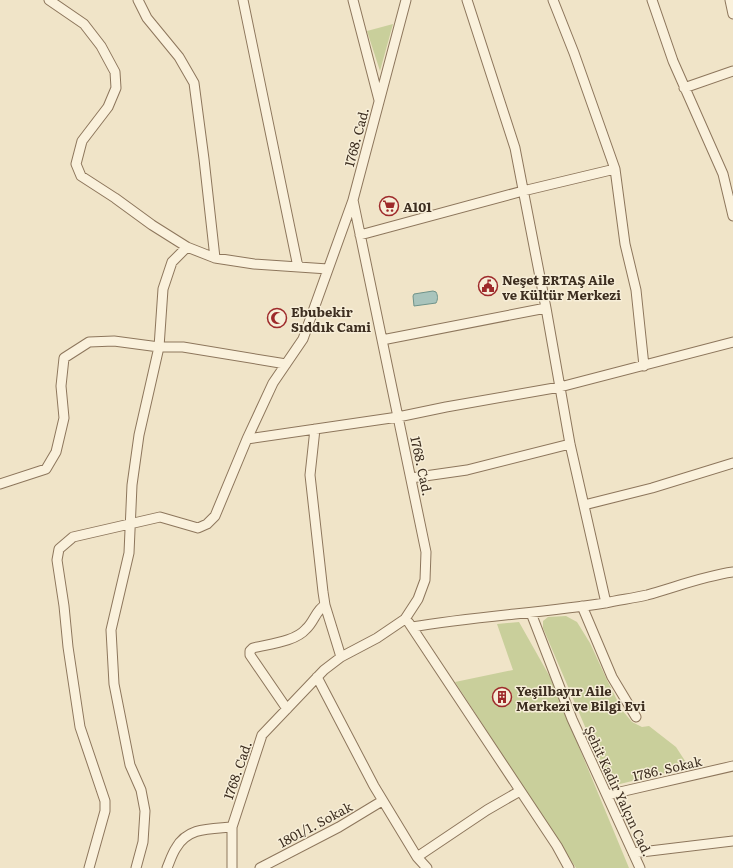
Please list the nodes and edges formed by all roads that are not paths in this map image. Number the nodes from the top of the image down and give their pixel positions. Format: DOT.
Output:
graph roads {
  1 [pos="49,0"];
  2 [pos="138,0"];
  3 [pos="244,0"];
  4 [pos="353,0"];
  5 [pos="406,0"];
  6 [pos="467,0"];
  7 [pos="553,0"];
  8 [pos="652,0"];
  9 [pos="730,0"];
  10 [pos="733,14"];
  11 [pos="733,71"];
  12 [pos="684,88"];
  13 [pos="379,101"];
  14 [pos="615,169"];
  15 [pos="523,191"];
  16 [pos="353,200"];
  17 [pos="733,216"];
  18 [pos="360,235"];
  19 [pos="187,247"];
  20 [pos="215,258"];
  21 [pos="298,267"];
  22 [pos="328,269"];
  23 [pos="546,308"];
  24 [pos="382,340"];
  25 [pos="733,342"];
  26 [pos="159,347"];
  27 [pos="286,364"];
  28 [pos="644,366"];
  29 [pos="560,387"];
  30 [pos="398,417"];
  31 [pos="315,429"];
  32 [pos="247,439"];
  33 [pos="570,444"];
  34 [pos="733,463"];
  35 [pos="411,478"];
  36 [pos="0,484"];
  37 [pos="584,506"];
  38 [pos="130,524"];
  39 [pos="733,572"];
  40 [pos="606,603"];
  41 [pos="325,605"];
  42 [pos="582,606"];
  43 [pos="531,612"];
  44 [pos="405,619"];
  45 [pos="412,626"];
  46 [pos="341,657"];
  47 [pos="317,677"];
  48 [pos="287,709"];
  49 [pos="636,717"];
  50 [pos="733,766"];
  51 [pos="520,791"];
  52 [pos="607,795"];
  53 [pos="382,801"];
  54 [pos="232,827"];
  55 [pos="733,841"];
  56 [pos="633,853"];
  57 [pos="417,857"];
  58 [pos="89,868"];
  59 [pos="136,868"];
  60 [pos="167,868"];
  61 [pos="232,868"];
  62 [pos="260,868"];
  63 [pos="427,868"];
  64 [pos="569,868"];
  65 [pos="640,868"];
  1 -- 19 [label="street"];
  2 -- 20 [label="street"];
  3 -- 21 [label="street"];
  4 -- 13 [label="street"];
  5 -- 13 [label="street, 1768. Cad."];
  6 -- 15 [label="street"];
  7 -- 14 [label="street"];
  8 -- 12 [label="street"];
  9 -- 10 [label="street"];
  11 -- 12 [label="street"];
  12 -- 17 [label="street"];
  13 -- 16 [label="street, 1768. Cad."];
  14 -- 15 [label="street"];
  14 -- 28 [label="street"];
  15 -- 18 [label="street"];
  15 -- 23 [label="street"];
  16 -- 18 [label="street, 1768. Cad."];
  16 -- 22 [label="street"];
  18 -- 24 [label="street, 1768. Cad."];
  19 -- 20 [label="street"];
  19 -- 26 [label="street"];
  20 -- 21 [label="street"];
  21 -- 22 [label="street"];
  22 -- 27 [label="street"];
  23 -- 24 [label="street"];
  23 -- 29 [label="street"];
  24 -- 30 [label="street, 1768. Cad."];
  25 -- 28 [label="street"];
  26 -- 27 [label="street"];
  26 -- 36 [label="street"];
  26 -- 38 [label="street"];
  27 -- 32 [label="street"];
  28 -- 29 [label="street"];
  29 -- 30 [label="street"];
  29 -- 33 [label="street"];
  30 -- 31 [label="street"];
  30 -- 35 [label="street, 1768. Cad."];
  31 -- 32 [label="street"];
  31 -- 41 [label="street"];
  32 -- 38 [label="street"];
  33 -- 35 [label="street"];
  33 -- 37 [label="street"];
  34 -- 37 [label="street"];
  35 -- 44 [label="street, 1768. Cad."];
  37 -- 40 [label="street"];
  38 -- 58 [label="street"];
  38 -- 59 [label="street"];
  39 -- 40 [label="street"];
  40 -- 42 [label="street"];
  41 -- 46 [label="street"];
  41 -- 48 [label="street"];
  42 -- 43 [label="street"];
  42 -- 49 [label="street"];
  43 -- 45 [label="street"];
  43 -- 52 [label="street, Şehit Kadir Yalçın Cad."];
  44 -- 45 [label="street"];
  44 -- 46 [label="street, 1768. Cad."];
  45 -- 51 [label="street"];
  46 -- 47 [label="street, 1768. Cad."];
  47 -- 48 [label="street, 1768. Cad."];
  47 -- 53 [label="street"];
  48 -- 54 [label="street, 1768. Cad."];
  50 -- 52 [label="street, 1786. Sokak"];
  51 -- 57 [label="street"];
  51 -- 64 [label="street"];
  52 -- 56 [label="street, Şehit Kadir Yalçın Cad."];
  53 -- 57 [label="street"];
  53 -- 62 [label="street, 1801/1. Sokak"];
  54 -- 60 [label="street"];
  54 -- 61 [label="street, 1768. Cad."];
  55 -- 56 [label="street"];
  56 -- 65 [label="street, Şehit Kadir Yalçın Cad."];
  57 -- 63 [label="street"];
}
